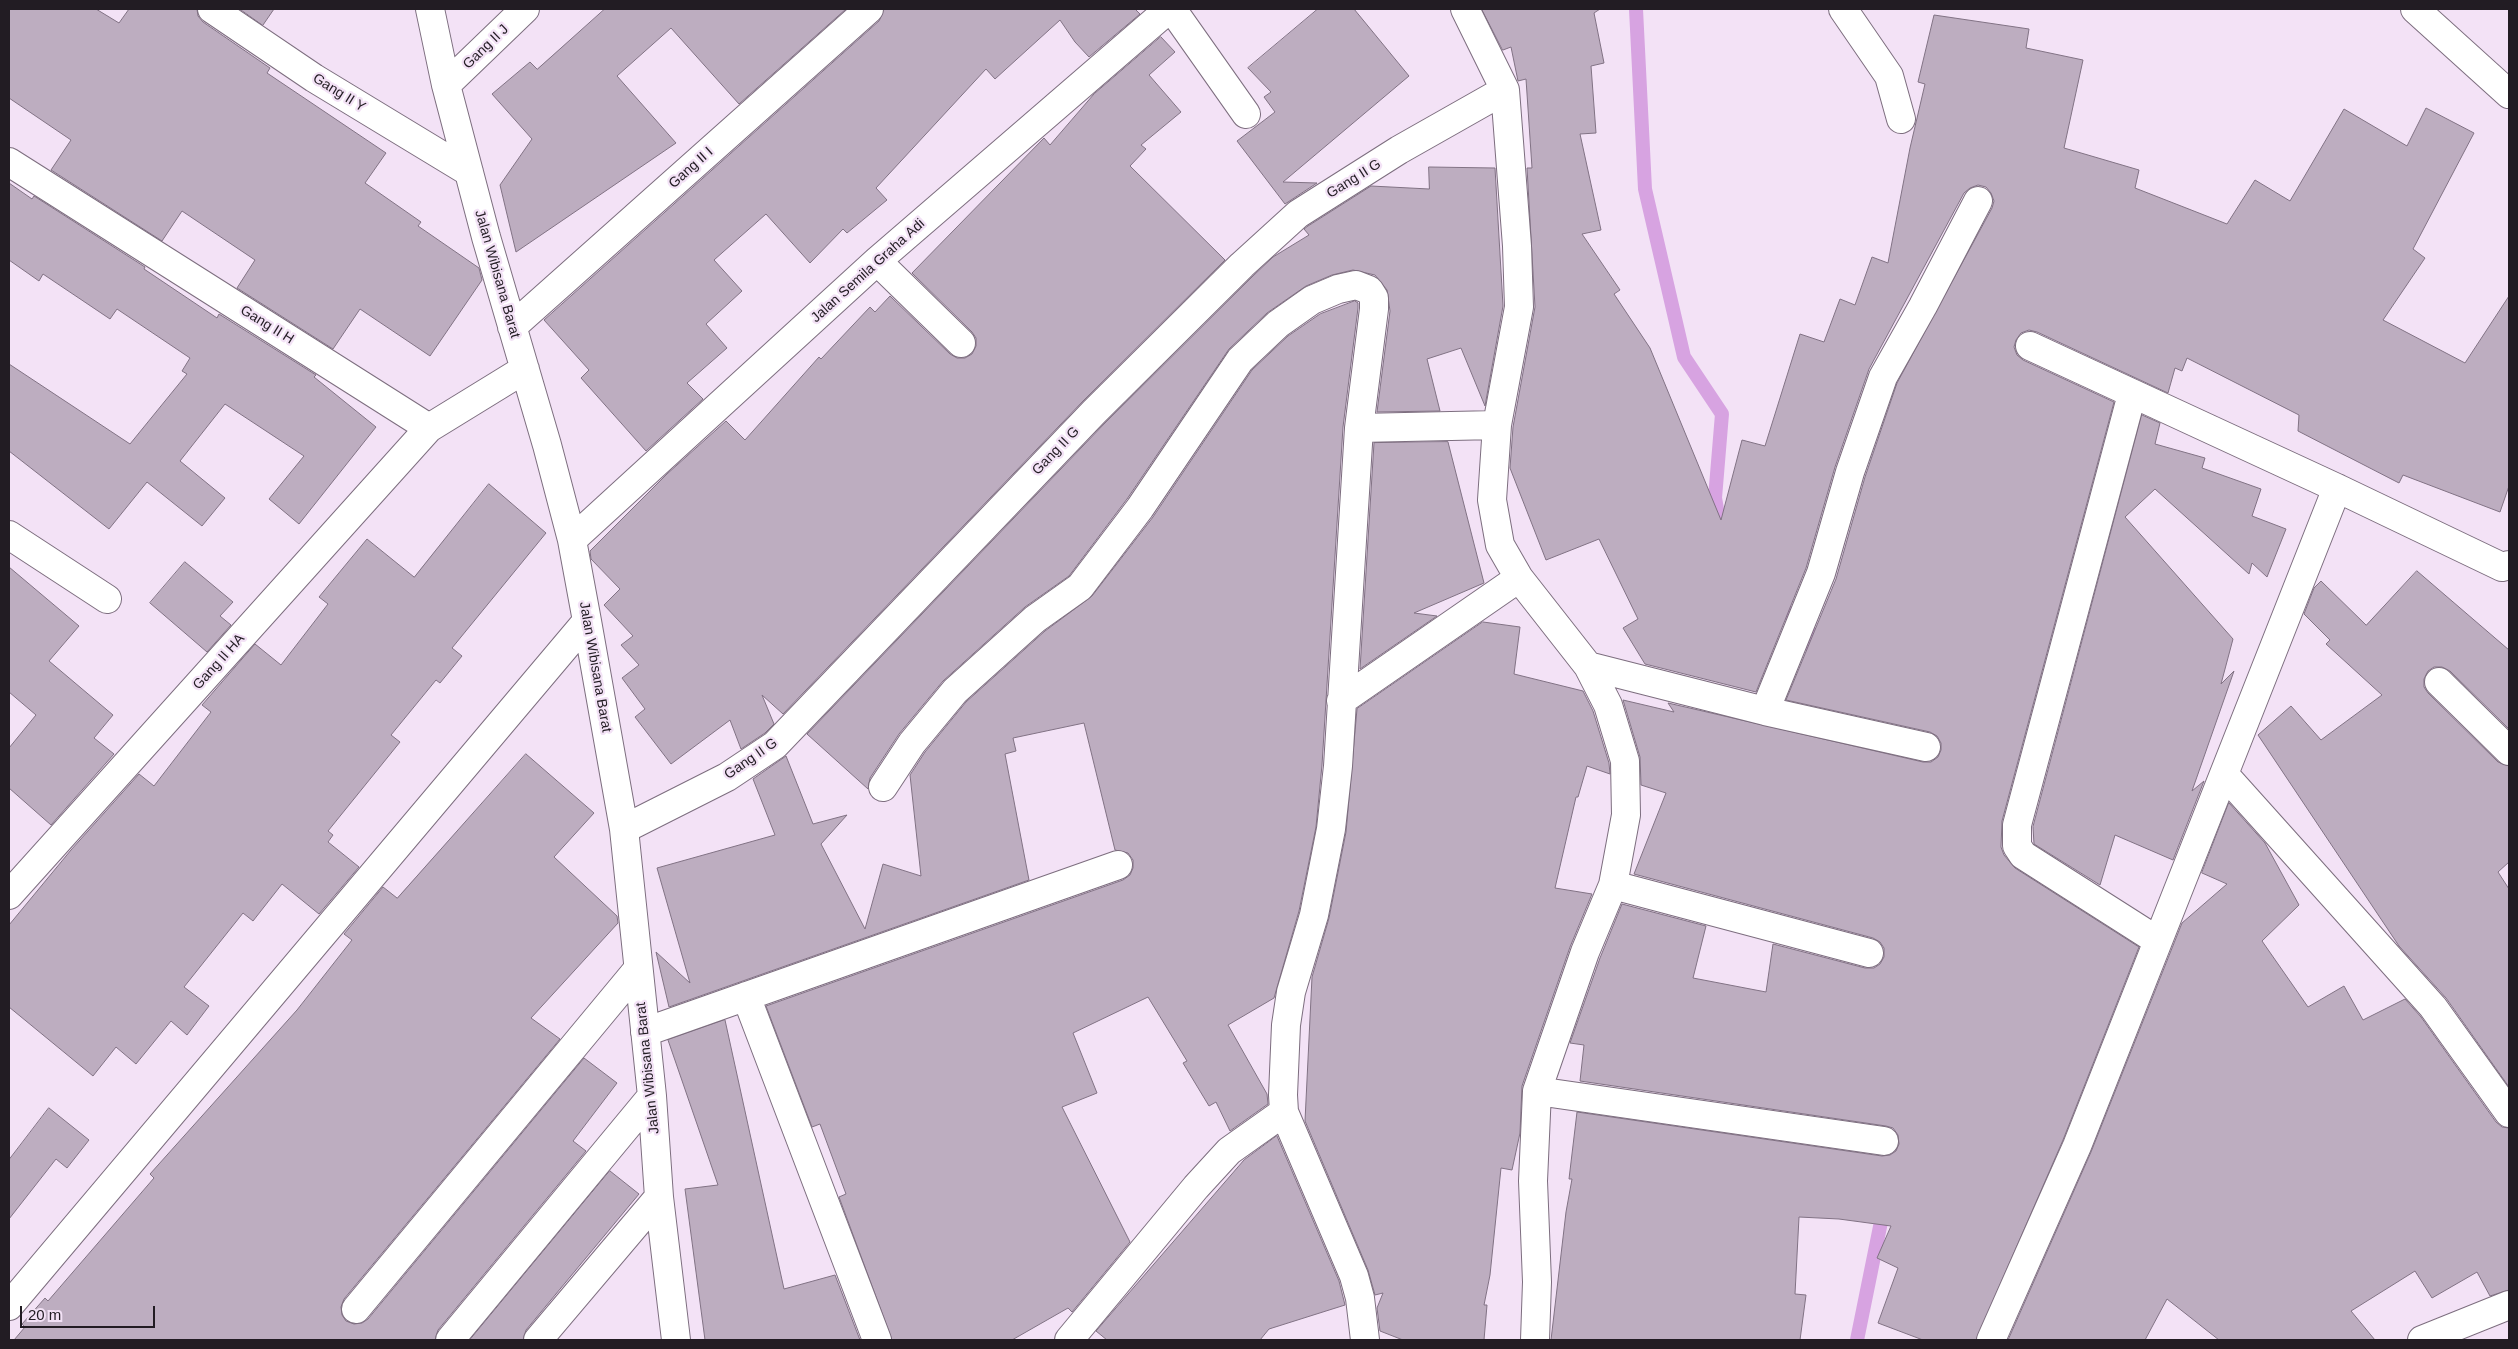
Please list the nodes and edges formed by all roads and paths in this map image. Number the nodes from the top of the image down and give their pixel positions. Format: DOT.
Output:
graph roads {
  1 [pos="212,9"];
  2 [pos="430,9"];
  3 [pos="525,9"];
  4 [pos="869,9"];
  5 [pos="1170,9"];
  6 [pos="1465,9"];
  7 [pos="1842,9"];
  8 [pos="2415,9"];
  9 [pos="446,85"];
  10 [pos="1505,90"];
  11 [pos="2509,94"];
  12 [pos="1246,114"];
  13 [pos="1901,119"];
  14 [pos="9,162"];
  15 [pos="469,172"];
  16 [pos="1978,201"];
  17 [pos="878,261"];
  18 [pos="512,327"];
  19 [pos="961,343"];
  20 [pos="2030,346"];
  21 [pos="525,369"];
  22 [pos="2132,394"];
  23 [pos="1497,425"];
  24 [pos="429,428"];
  25 [pos="1359,428"];
  26 [pos="2337,488"];
  27 [pos="9,534"];
  28 [pos="572,540"];
  29 [pos="2509,565"];
  30 [pos="1519,578"];
  31 [pos="107,599"];
  32 [pos="587,621"];
  33 [pos="1588,666"];
  34 [pos="2439,682"];
  35 [pos="1341,701"];
  36 [pos="1766,712"];
  37 [pos="1926,747"];
  38 [pos="2509,751"];
  39 [pos="2224,774"];
  40 [pos="883,787"];
  41 [pos="624,829"];
  42 [pos="1118,865"];
  43 [pos="1613,885"];
  44 [pos="9,895"];
  45 [pos="2158,941"];
  46 [pos="1869,953"];
  47 [pos="638,968"];
  48 [pos="746,996"];
  49 [pos="645,1032"];
  50 [pos="1537,1091"];
  51 [pos="652,1096"];
  52 [pos="1284,1112"];
  53 [pos="2509,1113"];
  54 [pos="1884,1141"];
  55 [pos="659,1197"];
  56 [pos="2509,1305"];
  57 [pos="9,1306"];
  58 [pos="356,1309"];
  59 [pos="450,1340"];
  60 [pos="538,1340"];
  61 [pos="676,1340"];
  62 [pos="877,1340"];
  63 [pos="1068,1340"];
  64 [pos="1365,1340"];
  65 [pos="1535,1340"];
  66 [pos="1991,1340"];
  67 [pos="2422,1340"];
  1 -- 15 [label="street, Gang II Y"];
  2 -- 9 [label="street, Jalan Wibisana Barat"];
  3 -- 9 [label="street, Gang II J"];
  4 -- 18 [label="street, Gang II I"];
  5 -- 12 [label="street"];
  5 -- 17 [label="street, Jalan Semila Graha Adi"];
  6 -- 10 [label="street"];
  7 -- 13 [label="street"];
  8 -- 11 [label="street"];
  9 -- 15 [label="street, Jalan Wibisana Barat"];
  10 -- 23 [label="street"];
  10 -- 41 [label="street, Gang II G"];
  14 -- 24 [label="street, Gang II H"];
  15 -- 18 [label="street, Jalan Wibisana Barat"];
  16 -- 36 [label="street"];
  17 -- 19 [label="street"];
  17 -- 28 [label="street, Jalan Semila Graha Adi"];
  18 -- 21 [label="street, Jalan Wibisana Barat"];
  20 -- 22 [label="street"];
  21 -- 24 [label="street"];
  21 -- 28 [label="street, Jalan Wibisana Barat"];
  22 -- 26 [label="street"];
  22 -- 45 [label="street"];
  23 -- 25 [label="street"];
  23 -- 30 [label="street"];
  24 -- 44 [label="street, Gang II HA"];
  25 -- 35 [label="street"];
  25 -- 40 [label="street"];
  26 -- 29 [label="street"];
  26 -- 39 [label="street"];
  27 -- 31 [label="street"];
  28 -- 32 [label="street, Jalan Wibisana Barat"];
  30 -- 33 [label="street"];
  30 -- 35 [label="street"];
  32 -- 41 [label="street, Jalan Wibisana Barat"];
  32 -- 57 [label="street"];
  33 -- 36 [label="street"];
  33 -- 43 [label="street"];
  34 -- 38 [label="street"];
  35 -- 52 [label="street"];
  36 -- 37 [label="street"];
  39 -- 45 [label="street"];
  39 -- 53 [label="street"];
  41 -- 47 [label="street, Jalan Wibisana Barat"];
  42 -- 48 [label="street"];
  43 -- 46 [label="street"];
  43 -- 50 [label="street"];
  45 -- 66 [label="street"];
  47 -- 49 [label="street, Jalan Wibisana Barat"];
  47 -- 58 [label="street"];
  48 -- 49 [label="street"];
  48 -- 62 [label="street"];
  49 -- 51 [label="street, Jalan Wibisana Barat"];
  50 -- 54 [label="street"];
  50 -- 65 [label="street"];
  51 -- 55 [label="street, Jalan Wibisana Barat"];
  51 -- 59 [label="street"];
  52 -- 63 [label="street"];
  52 -- 64 [label="street"];
  55 -- 60 [label="street"];
  55 -- 61 [label="street, Jalan Wibisana Barat"];
  56 -- 67 [label="street"];
}
